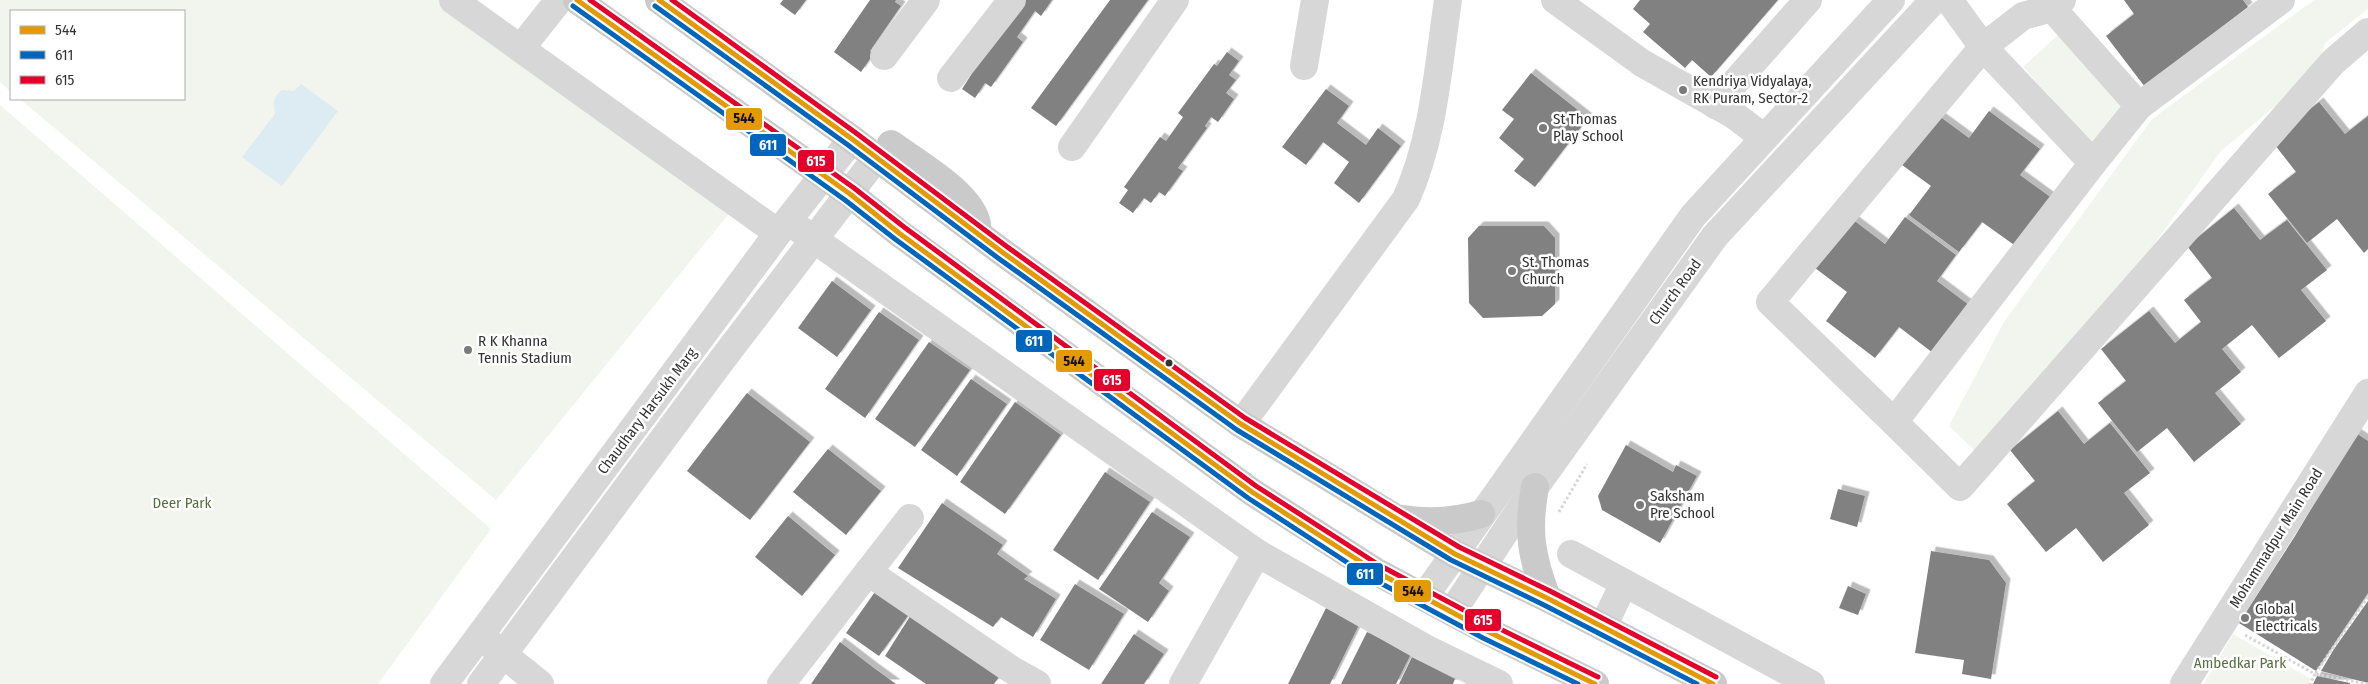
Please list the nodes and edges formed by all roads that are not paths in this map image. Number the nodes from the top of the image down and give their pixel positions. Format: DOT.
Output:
graph roads {
  1 [pos="454,0"];
  2 [pos="559,0"];
  3 [pos="577,0"];
  4 [pos="660,0"];
  5 [pos="926,0"];
  6 [pos="1012,0"];
  7 [pos="1176,0"];
  8 [pos="1315,0"];
  9 [pos="1555,0"];
  10 [pos="1808,0"];
  11 [pos="1891,0"];
  12 [pos="1934,0"];
  13 [pos="1949,0"];
  14 [pos="2281,0"];
  15 [pos="1442,2"];
  16 [pos="2057,4"];
  17 [pos="2017,8"];
  18 [pos="2368,32"];
  19 [pos="704,33"];
  20 [pos="1983,47"];
  21 [pos="521,48"];
  22 [pos="884,56"];
  23 [pos="1304,66"];
  24 [pos="951,78"];
  25 [pos="1716,105"];
  26 [pos="2139,106"];
  27 [pos="1763,137"];
  28 [pos="852,138"];
  29 [pos="1072,147"];
  30 [pos="877,157"];
  31 [pos="2093,163"];
  32 [pos="823,175"];
  33 [pos="850,194"];
  34 [pos="783,227"];
  35 [pos="980,234"];
  36 [pos="814,239"];
  37 [pos="2368,393"];
  38 [pos="1894,422"];
  39 [pos="1241,424"];
  40 [pos="1535,487"];
  41 [pos="1481,514"];
  42 [pos="910,518"];
  43 [pos="1396,518"];
  44 [pos="1257,553"];
  45 [pos="1455,554"];
  46 [pos="1571,554"];
  47 [pos="1480,567"];
  48 [pos="868,572"];
  49 [pos="1624,583"];
  50 [pos="1424,597"];
  51 [pos="1547,598"];
  52 [pos="1452,612"];
  53 [pos="1603,627"];
  54 [pos="480,636"];
  55 [pos="522,670"];
  56 [pos="1006,677"];
  57 [pos="444,684"];
  58 [pos="481,684"];
  59 [pos="781,684"];
  60 [pos="1037,684"];
  61 [pos="1183,684"];
  62 [pos="1499,684"];
  63 [pos="1595,684"];
  64 [pos="1713,684"];
  65 [pos="1811,684"];
  66 [pos="2184,684"];
  1 -- 21 [label="street"];
  2 -- 21 [label="street"];
  3 -- 32 [label="main road"];
  4 -- 19 [label="main road"];
  5 -- 22 [label="street"];
  6 -- 24 [label="street"];
  7 -- 29 [label="street"];
  8 -- 23 [label="street"];
  9 -- 25 [label="street"];
  10 -- 25 [label="street"];
  11 -- 27 [label="street, Church Road"];
  12 -- 40 [label="street, Church Road"];
  13 -- 20 [label="street"];
  14 -- 26 [label="street"];
  15 -- 39 [label="street"];
  16 -- 17 [label="street"];
  16 -- 26 [label="street"];
  17 -- 20 [label="street"];
  18 -- 38 [label="street"];
  19 -- 28 [label="main road"];
  19 -- 35 [label="main road"];
  20 -- 31 [label="street"];
  20 -- 38 [label="street"];
  21 -- 34 [label="street"];
  25 -- 27 [label="street"];
  26 -- 31 [label="street"];
  27 -- 41 [label="street, Church Road"];
  28 -- 30 [label="main road"];
  28 -- 32 [label="street, Chaudhary Harsukh Marg"];
  30 -- 33 [label="street, Chaudhary Harsukh Marg"];
  30 -- 35 [label="main road"];
  31 -- 38 [label="street"];
  32 -- 33 [label="main road"];
  32 -- 34 [label="street, Chaudhary Harsukh Marg"];
  33 -- 36 [label="street, Chaudhary Harsukh Marg"];
  33 -- 50 [label="main road"];
  34 -- 36 [label="street"];
  34 -- 54 [label="street, Chaudhary Harsukh Marg"];
  35 -- 39 [label="main road"];
  36 -- 44 [label="street"];
  36 -- 55 [label="street, Chaudhary Harsukh Marg"];
  37 -- 66 [label="street, Mohammadpur Main Road"];
  39 -- 43 [label="main road"];
  40 -- 47 [label="street, Church Road"];
  40 -- 51 [label="main road"];
  41 -- 43 [label="main road"];
  41 -- 45 [label="street, Church Road"];
  42 -- 48 [label="street"];
  43 -- 45 [label="main road"];
  44 -- 61 [label="street"];
  44 -- 62 [label="street"];
  45 -- 47 [label="main road"];
  45 -- 50 [label="street, Church Road"];
  46 -- 49 [label="street"];
  47 -- 51 [label="main road"];
  47 -- 52 [label="street, Church Road"];
  48 -- 56 [label="street"];
  48 -- 59 [label="street"];
  49 -- 53 [label="street"];
  49 -- 65 [label="street"];
  50 -- 52 [label="main road"];
  51 -- 53 [label="main road"];
  52 -- 63 [label="main road"];
  53 -- 64 [label="main road"];
  54 -- 55 [label="street"];
  54 -- 57 [label="street, Chaudhary Harsukh Marg"];
  55 -- 58 [label="street, Chaudhary Harsukh Marg"];
  56 -- 60 [label="street"];
}
